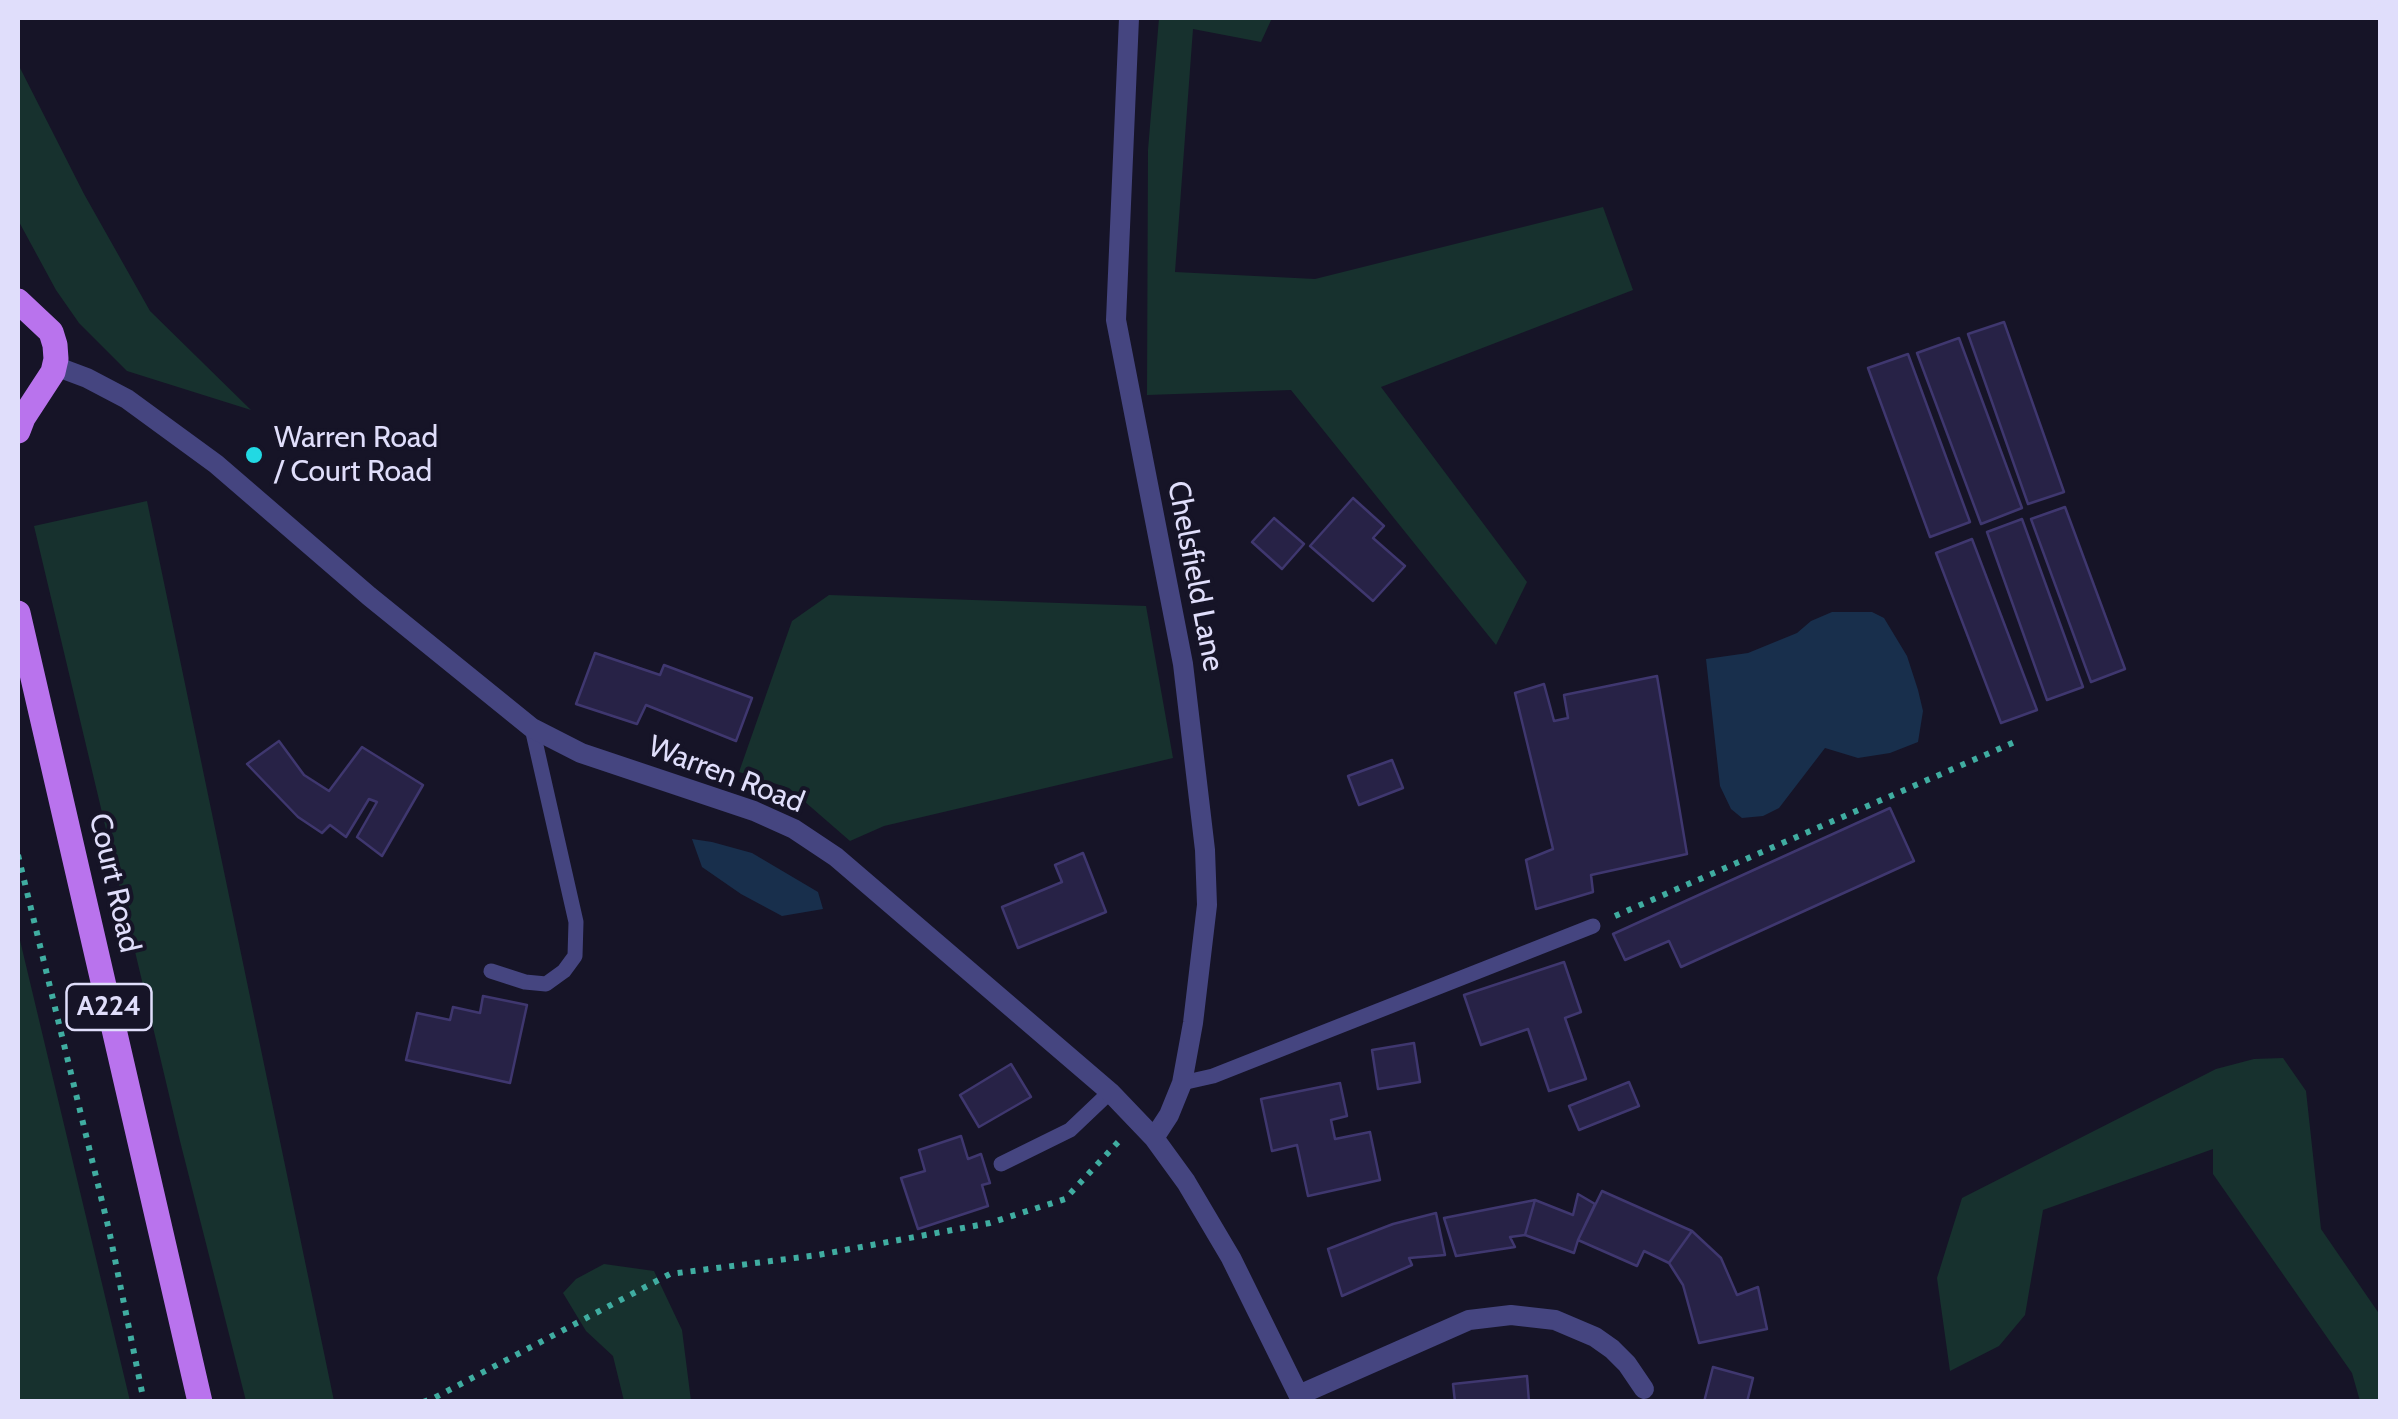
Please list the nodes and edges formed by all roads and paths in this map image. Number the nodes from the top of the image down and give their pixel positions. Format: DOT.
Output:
graph roads {
  1 [pos="1129,18"];
  2 [pos="22,309"];
  3 [pos="50,374"];
  4 [pos="18,398"];
  5 [pos="18,432"];
  6 [pos="18,613"];
  7 [pos="532,728"];
  8 [pos="2017,741"];
  9 [pos="18,855"];
  10 [pos="1592,926"];
  11 [pos="491,971"];
  12 [pos="1182,1083"];
  13 [pos="1110,1092"];
  14 [pos="1138,1120"];
  15 [pos="1154,1138"];
  16 [pos="1001,1164"];
  17 [pos="1644,1389"];
  18 [pos="1301,1398"];
  19 [pos="144,1402"];
  20 [pos="200,1402"];
  21 [pos="423,1402"];
  1 -- 12 [label="street, Chelsfield Lane"];
  2 -- 3 [label="main road"];
  3 -- 4 [label="main road"];
  3 -- 5 [label="main road"];
  3 -- 7 [label="street, Warren Road"];
  6 -- 20 [label="main road, Court Road / A224"];
  7 -- 11 [label="lane"];
  7 -- 13 [label="street, Warren Road"];
  8 -- 10 [label="path"];
  9 -- 19 [label="path"];
  10 -- 12 [label="lane"];
  12 -- 15 [label="street, Chelsfield Lane"];
  13 -- 14 [label="street, Warren Road"];
  13 -- 16 [label="lane"];
  14 -- 15 [label="street, Warren Road"];
  14 -- 21 [label="path"];
  15 -- 18 [label="street, Warren Road"];
  17 -- 18 [label="street"];
}
